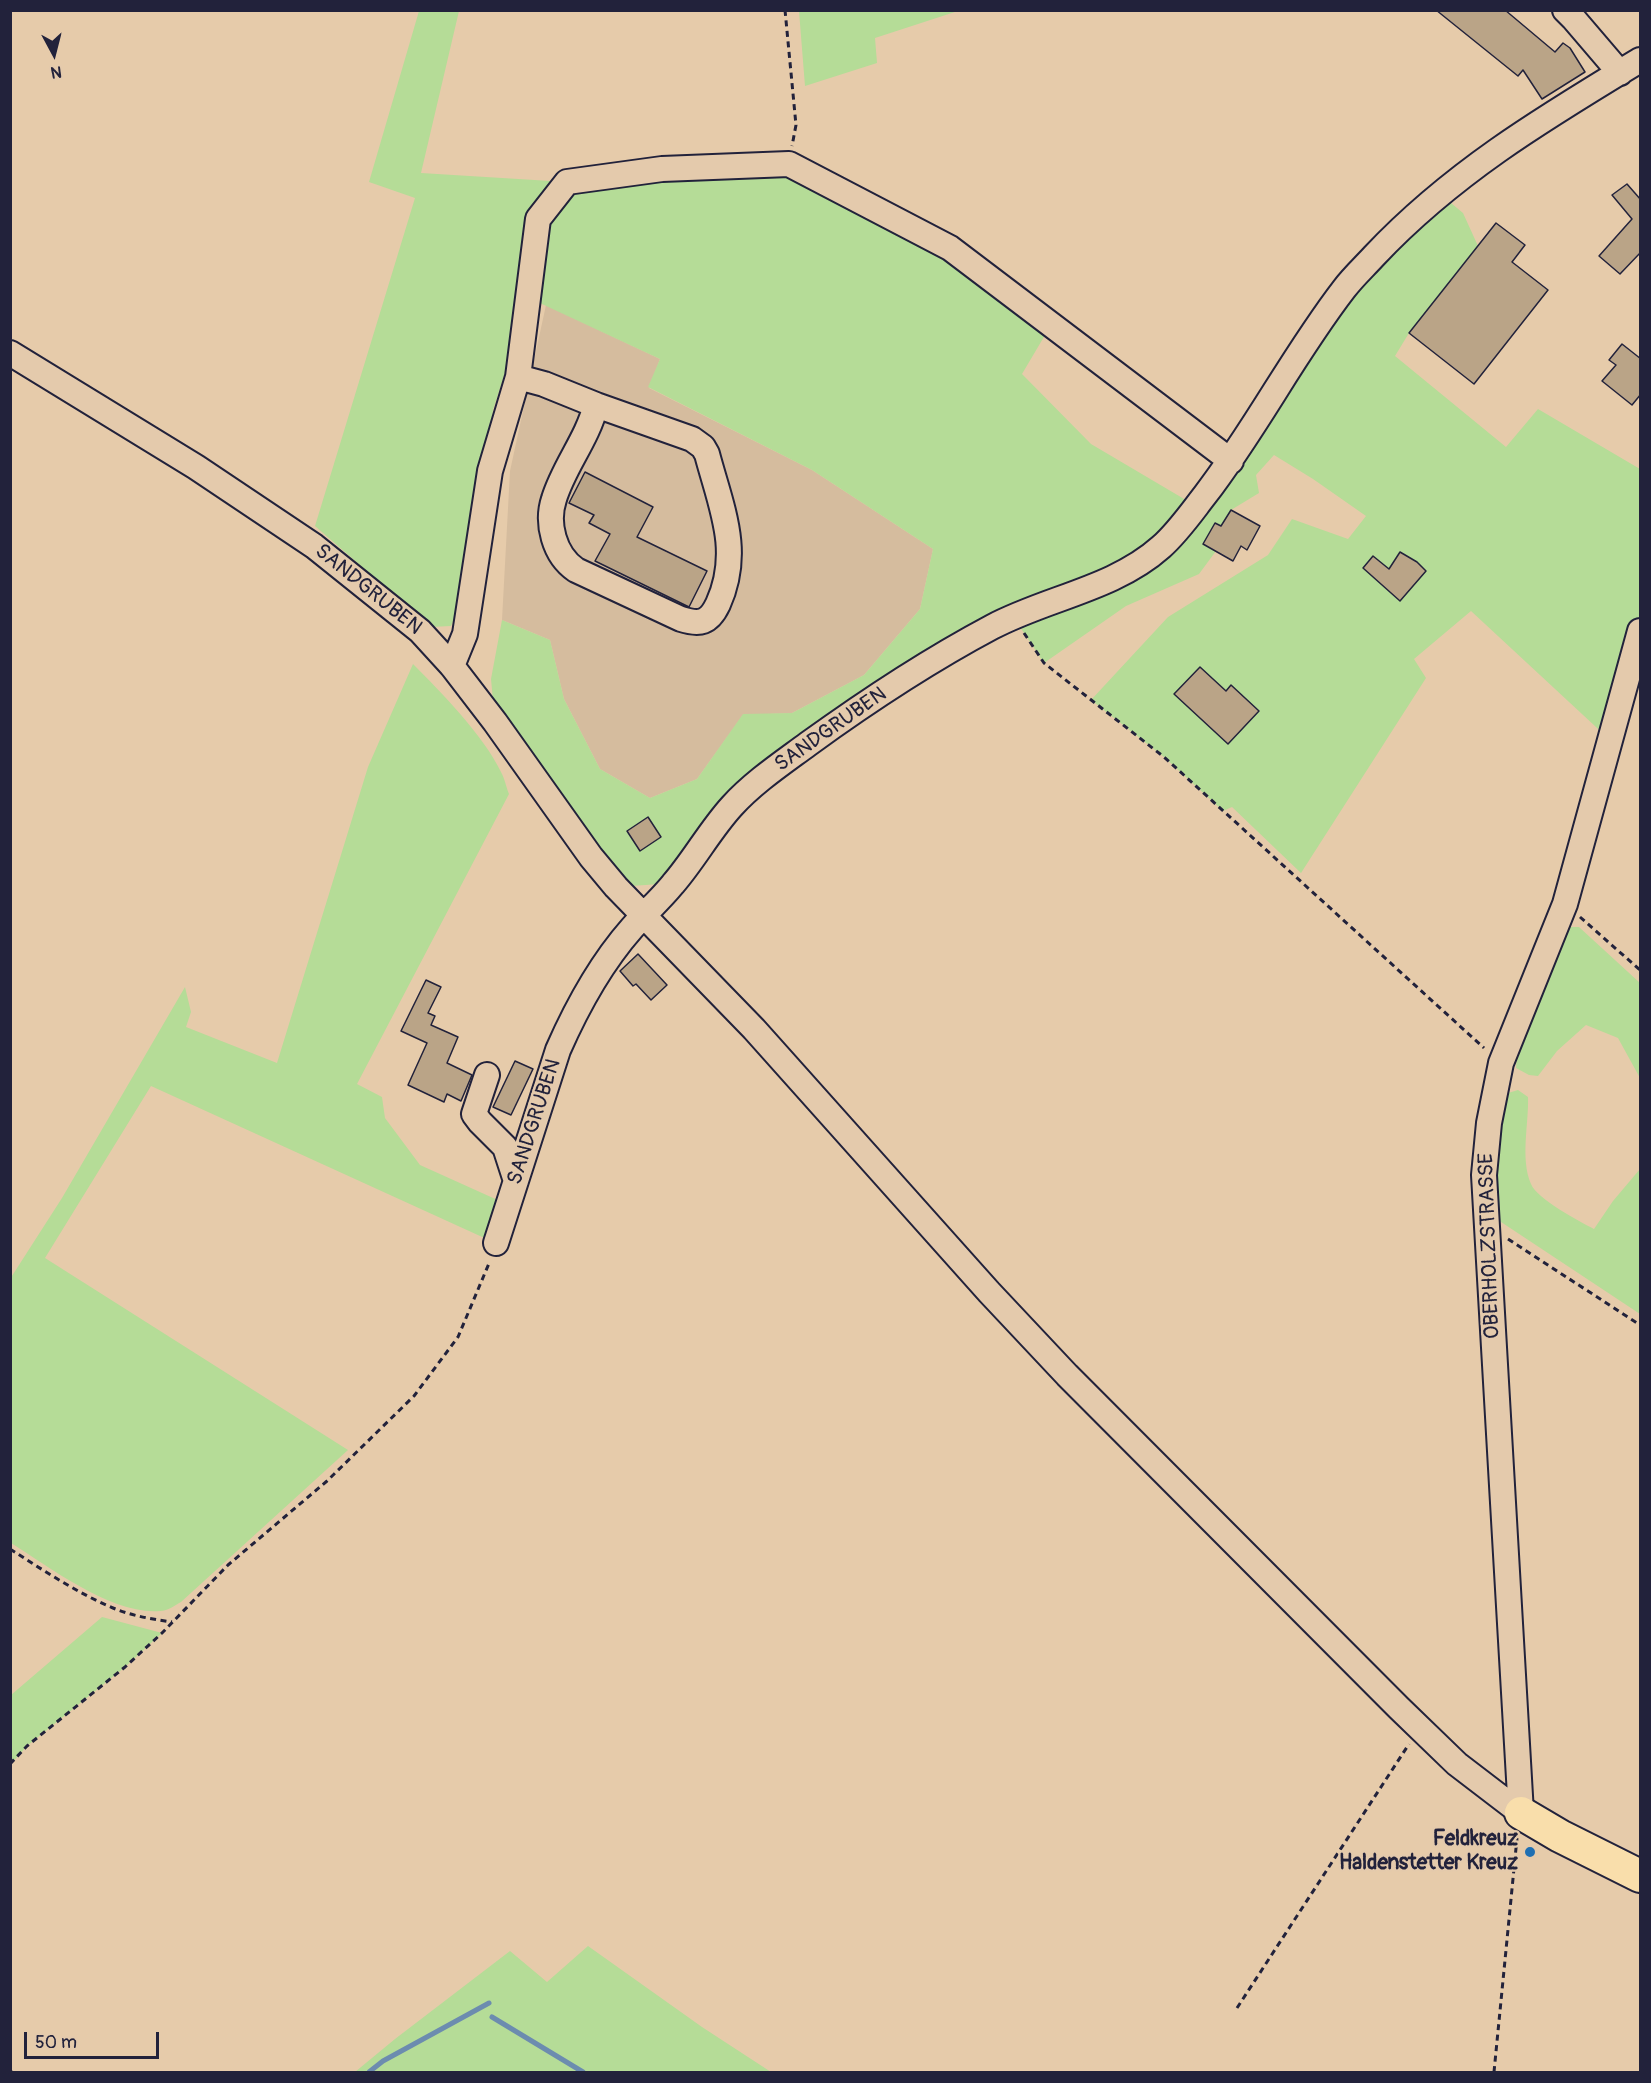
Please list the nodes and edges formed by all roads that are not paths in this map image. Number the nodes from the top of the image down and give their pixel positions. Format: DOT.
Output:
graph roads {
  1 [pos="1565,10"];
  2 [pos="1630,67"];
  3 [pos="10,353"];
  4 [pos="518,377"];
  5 [pos="596,405"];
  6 [pos="1231,461"];
  7 [pos="1641,631"];
  8 [pos="452,666"];
  9 [pos="644,917"];
  10 [pos="487,1075"];
  11 [pos="516,1181"];
  12 [pos="496,1243"];
  13 [pos="1521,1813"];
  14 [pos="1641,1876"];
  1 -- 2 [label="street"];
  2 -- 6 [label="street, SANDGRUBEN"];
  3 -- 8 [label="street, SANDGRUBEN"];
  4 -- 5 [label="street"];
  4 -- 6 [label="street"];
  4 -- 8 [label="street"];
  5 -- 5 [label="street"];
  6 -- 9 [label="street, SANDGRUBEN"];
  7 -- 13 [label="street, OBERHOLZSTRASSE"];
  8 -- 9 [label="street, SANDGRUBEN"];
  9 -- 11 [label="street, SANDGRUBEN"];
  9 -- 13 [label="street, SANDGRUBEN"];
  10 -- 11 [label="street"];
  11 -- 12 [label="street, SANDGRUBEN"];
  13 -- 14 [label="main road"];
}
